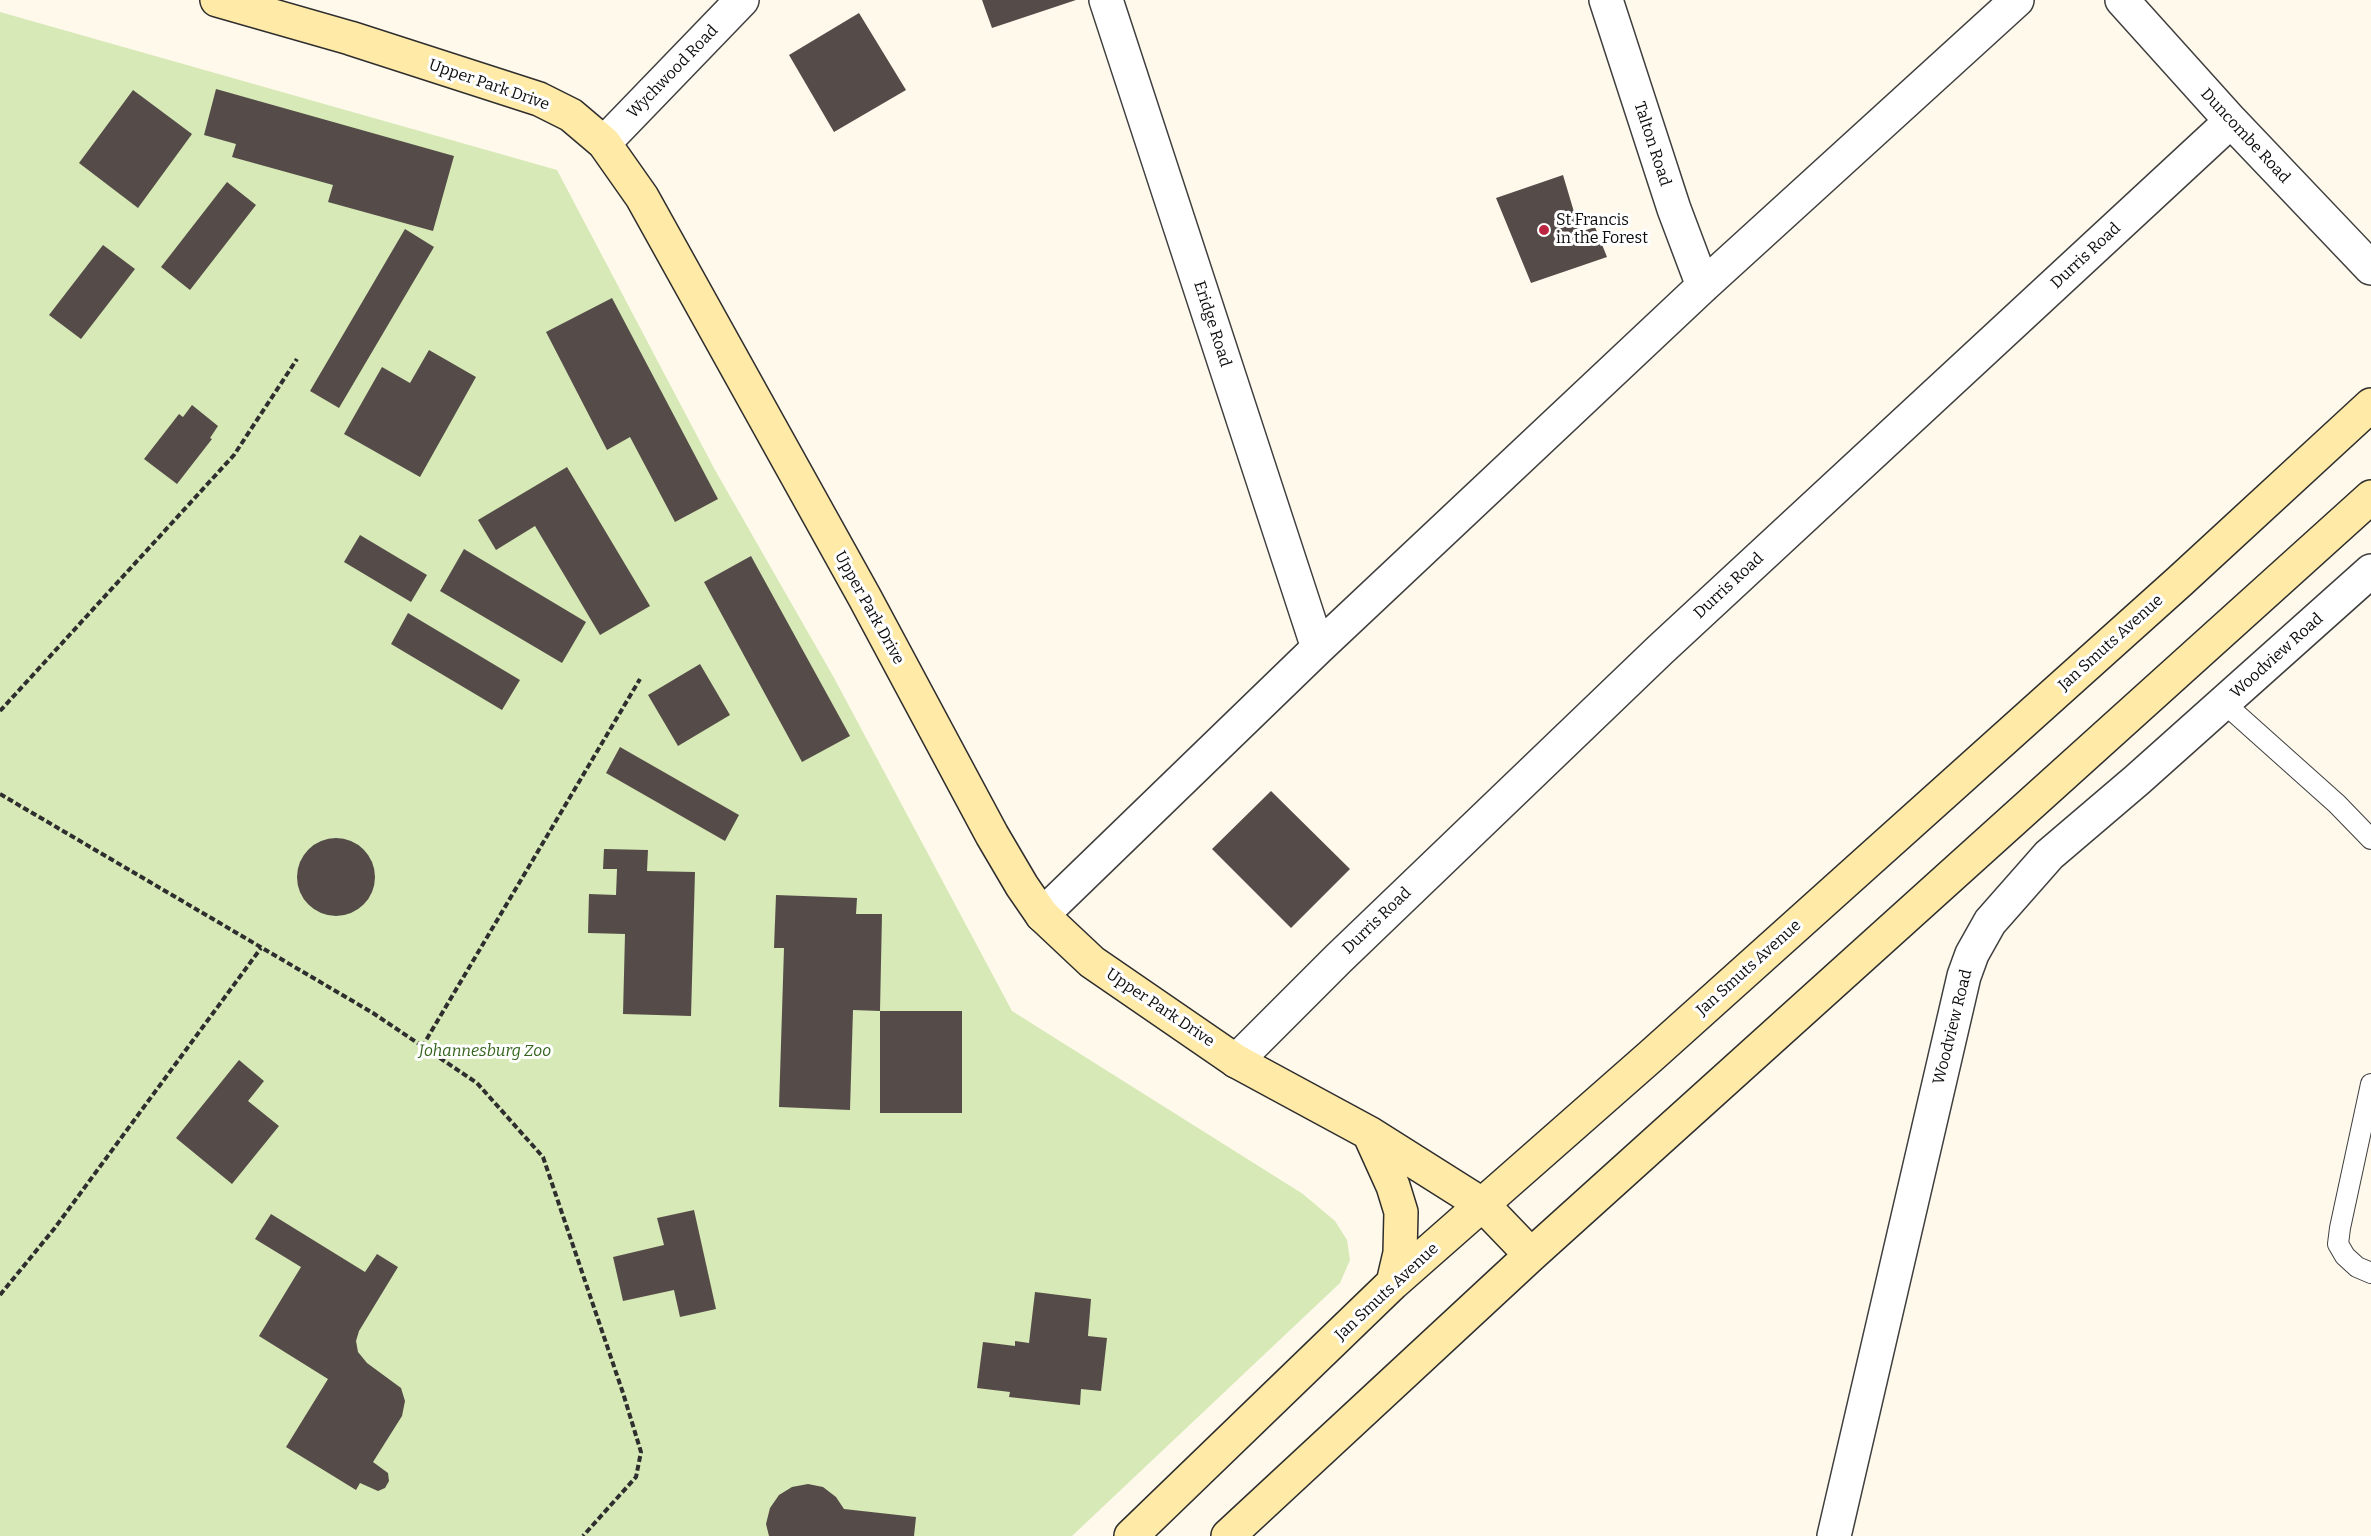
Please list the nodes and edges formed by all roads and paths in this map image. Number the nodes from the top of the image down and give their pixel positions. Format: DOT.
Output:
graph roads {
  1 [pos="217,0"];
  2 [pos="742,0"];
  3 [pos="1106,0"];
  4 [pos="1605,0"];
  5 [pos="2018,0"];
  6 [pos="2122,0"];
  7 [pos="2231,121"];
  8 [pos="604,143"];
  9 [pos="2371,268"];
  10 [pos="1703,286"];
  11 [pos="297,359"];
  12 [pos="2371,405"];
  13 [pos="2371,497"];
  14 [pos="2371,571"];
  15 [pos="1318,648"];
  16 [pos="640,679"];
  17 [pos="2224,703"];
  18 [pos="0,711"];
  19 [pos="0,794"];
  20 [pos="2371,839"];
  21 [pos="1042,915"];
  22 [pos="261,948"];
  23 [pos="422,1047"];
  24 [pos="1236,1060"];
  25 [pos="2371,1084"];
  26 [pos="1369,1133"];
  27 [pos="1483,1205"];
  28 [pos="1531,1255"];
  29 [pos="2371,1273"];
  30 [pos="1393,1283"];
  31 [pos="0,1295"];
  32 [pos="583,1536"];
  33 [pos="1131,1536"];
  34 [pos="1228,1536"];
  35 [pos="1834,1536"];
  1 -- 8 [label="main road, Upper Park Drive"];
  2 -- 8 [label="street, Wychwood Road"];
  3 -- 15 [label="street, Eridge Road"];
  4 -- 10 [label="street, Talton Road"];
  5 -- 10 [label="street"];
  6 -- 7 [label="street, Duncombe Road"];
  7 -- 9 [label="street, Duncombe Road"];
  7 -- 24 [label="street, Durris Road"];
  8 -- 21 [label="main road, Upper Park Drive"];
  10 -- 15 [label="street"];
  11 -- 18 [label="path"];
  12 -- 27 [label="main road, Jan Smuts Avenue"];
  13 -- 28 [label="main road"];
  14 -- 17 [label="street, Woodview Road"];
  15 -- 21 [label="street"];
  16 -- 23 [label="path"];
  17 -- 20 [label="lane"];
  17 -- 35 [label="street, Woodview Road"];
  19 -- 22 [label="path"];
  21 -- 24 [label="main road, Upper Park Drive"];
  22 -- 23 [label="path"];
  22 -- 31 [label="path"];
  23 -- 32 [label="path"];
  24 -- 26 [label="main road, Upper Park Drive"];
  25 -- 29 [label="lane"];
  26 -- 27 [label="main road, Upper Park Drive"];
  26 -- 30 [label="main road"];
  27 -- 28 [label="main road, Upper Park Drive"];
  27 -- 30 [label="main road, Jan Smuts Avenue"];
  28 -- 34 [label="main road"];
  30 -- 33 [label="main road, Jan Smuts Avenue"];
}
